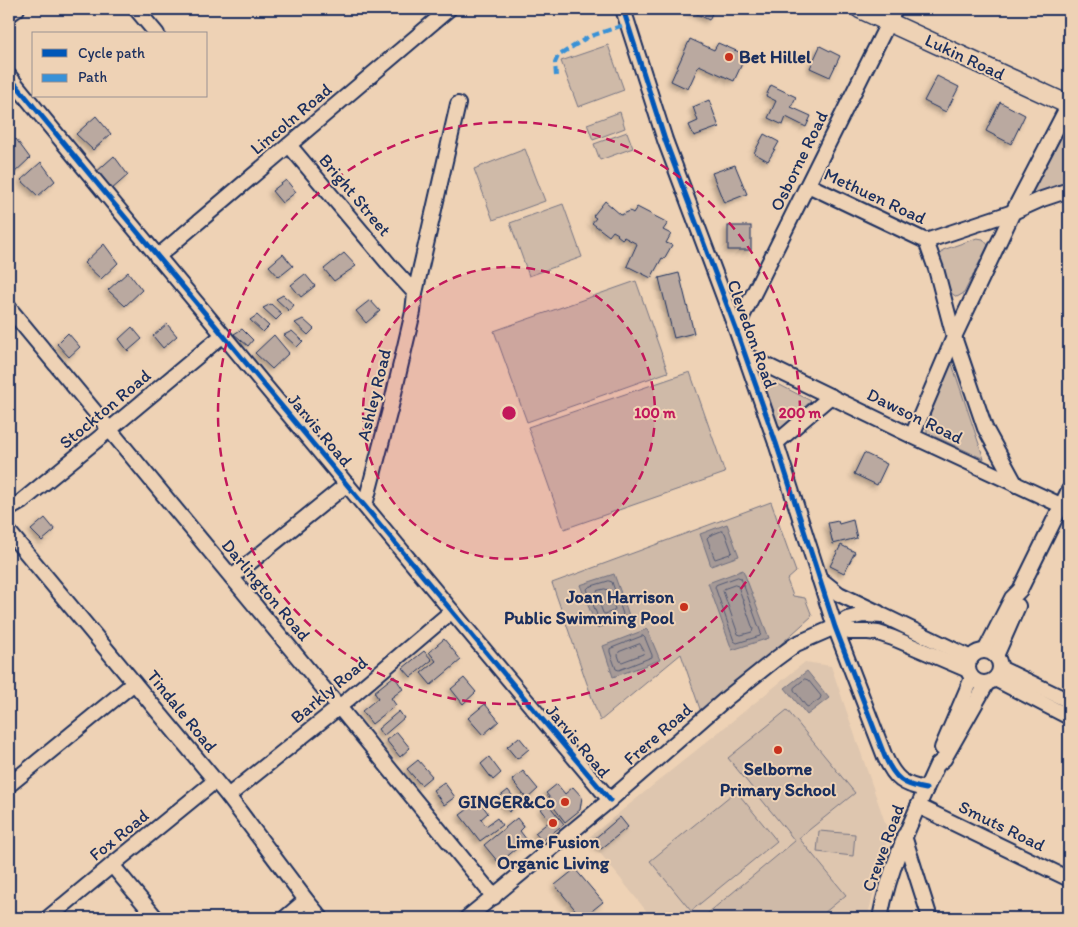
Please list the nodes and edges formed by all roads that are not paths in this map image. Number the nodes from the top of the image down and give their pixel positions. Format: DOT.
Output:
graph roads {
  1 [pos="16,9"];
  2 [pos="136,9"];
  3 [pos="449,9"];
  4 [pos="623,9"];
  5 [pos="860,9"];
  6 [pos="892,15"];
  7 [pos="9,16"];
  8 [pos="155,32"];
  9 [pos="9,76"];
  10 [pos="458,104"];
  11 [pos="1069,104"];
  12 [pos="289,145"];
  13 [pos="808,185"];
  14 [pos="1069,190"];
  15 [pos="1013,212"];
  16 [pos="926,241"];
  17 [pos="157,257"];
  18 [pos="415,293"];
  19 [pos="9,308"];
  20 [pos="736,329"];
  21 [pos="223,335"];
  22 [pos="954,337"];
  23 [pos="745,355"];
  24 [pos="831,396"];
  25 [pos="109,430"];
  26 [pos="912,436"];
  27 [pos="776,443"];
  28 [pos="347,484"];
  29 [pos="1016,485"];
  30 [pos="1069,490"];
  31 [pos="364,505"];
  32 [pos="1066,507"];
  33 [pos="9,509"];
  34 [pos="9,532"];
  35 [pos="232,577"];
  36 [pos="820,578"];
  37 [pos="452,611"];
  38 [pos="884,616"];
  39 [pos="844,626"];
  40 [pos="993,667"];
  41 [pos="970,669"];
  42 [pos="134,683"];
  43 [pos="1069,701"];
  44 [pos="339,707"];
  45 [pos="1069,717"];
  46 [pos="938,765"];
  47 [pos="215,781"];
  48 [pos="9,785"];
  49 [pos="926,789"];
  50 [pos="228,796"];
  51 [pos="610,800"];
  52 [pos="918,806"];
  53 [pos="904,836"];
  54 [pos="112,864"];
  55 [pos="1069,879"];
  56 [pos="494,896"];
  57 [pos="306,900"];
  58 [pos="48,918"];
  59 [pos="156,918"];
  60 [pos="285,918"];
  61 [pos="321,918"];
  62 [pos="467,918"];
  63 [pos="880,918"];
  64 [pos="930,918"];
  1 -- 7 [label="street"];
  2 -- 8 [label="street"];
  3 -- 12 [label="street, Lincoln Road"];
  4 -- 20 [label="street, Clevedon Road"];
  5 -- 6 [label="main road, Lukin Road"];
  6 -- 11 [label="main road, Lukin Road"];
  6 -- 13 [label="street, Osborne Road"];
  9 -- 17 [label="street, Jarvis Road"];
  10 -- 18 [label="street, Ashley Road"];
  11 -- 15 [label="street"];
  12 -- 17 [label="street, Lincoln Road"];
  12 -- 18 [label="street, Bright Street"];
  13 -- 16 [label="street, Methuen Road"];
  13 -- 20 [label="street, Osborne Road"];
  14 -- 15 [label="street, Methuen Road"];
  15 -- 16 [label="street, Methuen Road"];
  15 -- 22 [label="street"];
  16 -- 22 [label="street, Methuen Road"];
  17 -- 21 [label="street, Jarvis Road"];
  18 -- 31 [label="street, Ashley Road"];
  19 -- 25 [label="street, Darlington Road"];
  20 -- 23 [label="street, Clevedon Road"];
  21 -- 25 [label="street, Stockton Road"];
  21 -- 28 [label="street, Jarvis Road"];
  22 -- 26 [label="street"];
  22 -- 29 [label="street, Methuen Road"];
  23 -- 24 [label="street, Dawson Road"];
  23 -- 27 [label="street, Clevedon Road"];
  24 -- 26 [label="street, Dawson Road"];
  24 -- 27 [label="street"];
  25 -- 33 [label="street, Stockton Road"];
  25 -- 35 [label="street, Darlington Road"];
  26 -- 29 [label="street, Dawson Road"];
  27 -- 36 [label="street, Clevedon Road"];
  28 -- 31 [label="street, Jarvis Road"];
  28 -- 35 [label="street"];
  29 -- 32 [label="street, Dawson Road"];
  30 -- 32 [label="street, Crewe Road"];
  31 -- 37 [label="street, Jarvis Road"];
  32 -- 40 [label="street, Crewe Road"];
  34 -- 42 [label="street, Tindale Road"];
  35 -- 44 [label="street, Darlington Road"];
  36 -- 38 [label="street"];
  36 -- 39 [label="street, Clevedon Road"];
  37 -- 44 [label="street, Barkly Road"];
  37 -- 51 [label="street, Jarvis Road"];
  38 -- 39 [label="street"];
  38 -- 41 [label="street"];
  39 -- 41 [label="street"];
  39 -- 49 [label="street, Clevedon Road"];
  39 -- 51 [label="street, Frere Road"];
  40 -- 41 [label="street"];
  40 -- 41 [label="street"];
  40 -- 43 [label="street"];
  40 -- 45 [label="street"];
  40 -- 46 [label="street, Crewe Road"];
  41 -- 46 [label="street, Crewe Road"];
  42 -- 47 [label="street, Tindale Road"];
  42 -- 48 [label="street"];
  44 -- 50 [label="street, Barkly Road"];
  44 -- 56 [label="street, Darlington Road"];
  46 -- 49 [label="street, Crewe Road"];
  47 -- 50 [label="street, Tindale Road"];
  47 -- 54 [label="street, Fox Road"];
  49 -- 52 [label="street, Crewe Road"];
  50 -- 57 [label="street, Tindale Road"];
  51 -- 56 [label="street, Frere Road"];
  52 -- 53 [label="street, Crewe Road"];
  52 -- 55 [label="street, Smuts Road"];
  53 -- 63 [label="street, Crewe Road"];
  53 -- 64 [label="street"];
  54 -- 58 [label="street, Fox Road"];
  54 -- 59 [label="street"];
  56 -- 62 [label="street, Frere Road"];
  57 -- 60 [label="street"];
  57 -- 61 [label="street, Tindale Road"];
}
